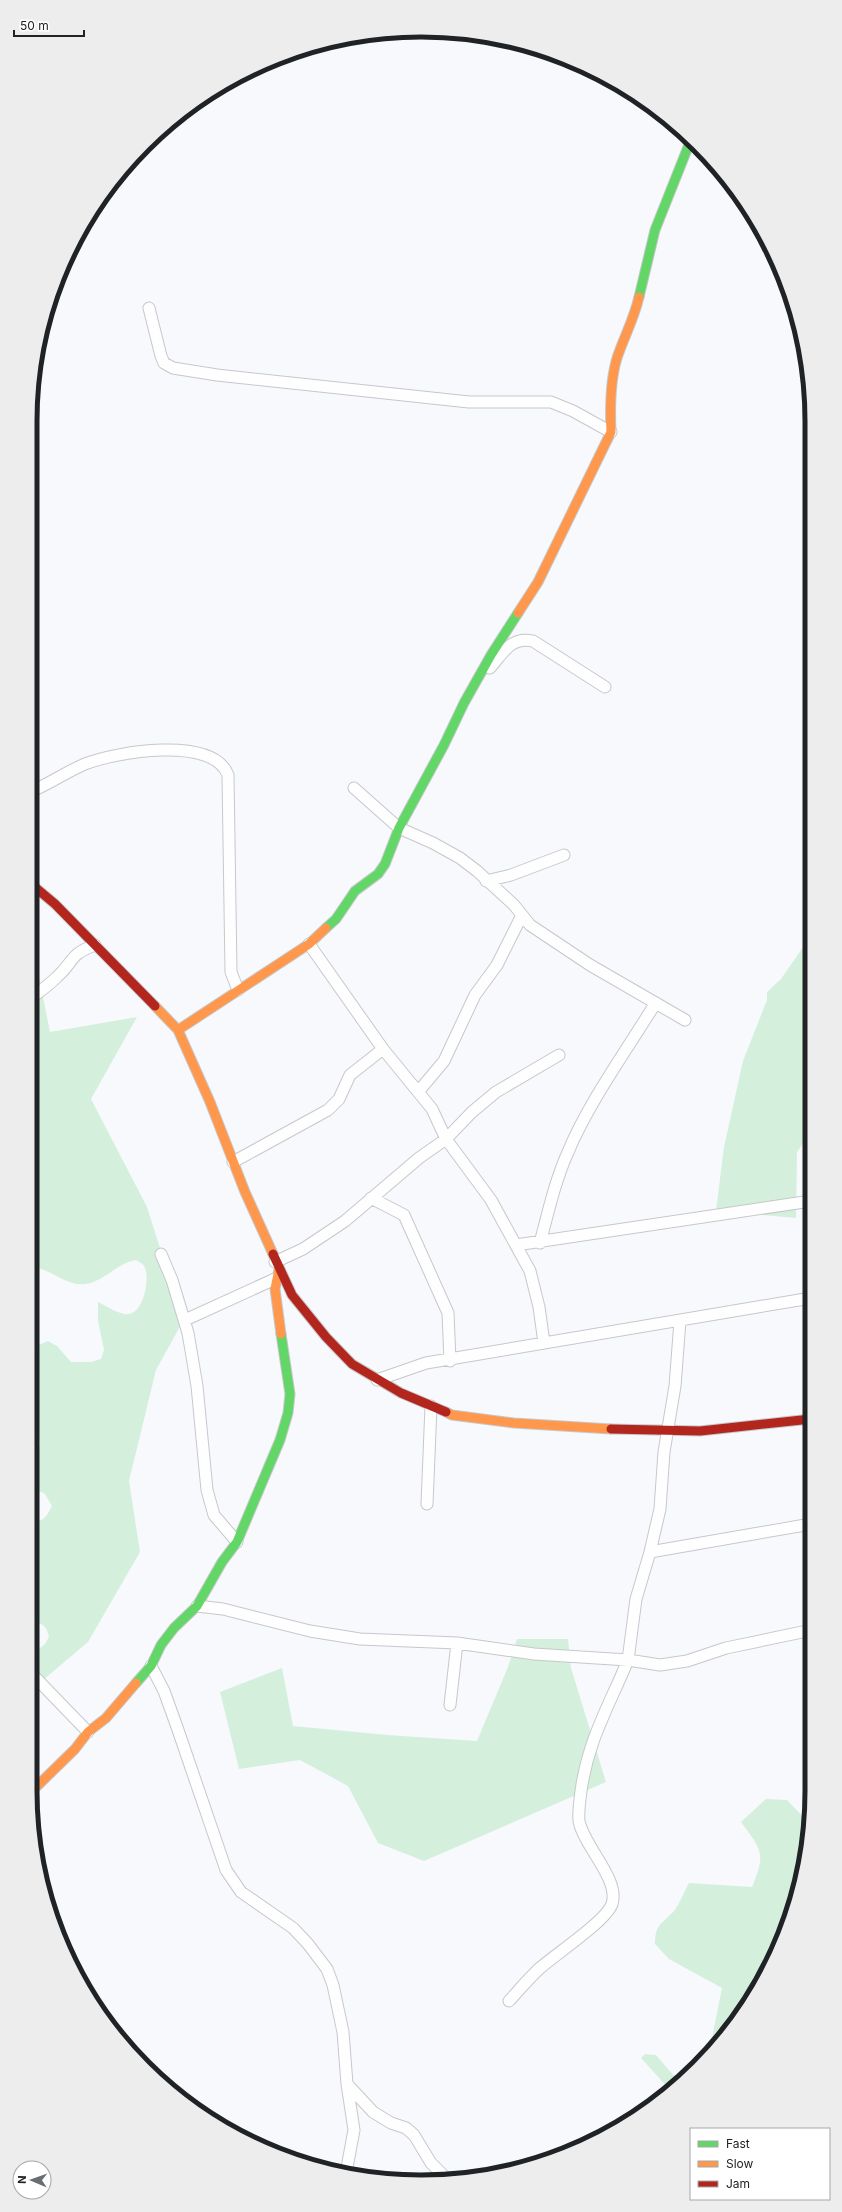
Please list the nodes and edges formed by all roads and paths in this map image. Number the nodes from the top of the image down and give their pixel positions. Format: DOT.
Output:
graph roads {
  1 [pos="689,145"];
  2 [pos="149,308"];
  3 [pos="611,432"];
  4 [pos="474,684"];
  5 [pos="605,687"];
  6 [pos="37,788"];
  7 [pos="354,788"];
  8 [pos="399,828"];
  9 [pos="564,855"];
  10 [pos="486,881"];
  11 [pos="37,889"];
  12 [pos="522,915"];
  13 [pos="309,944"];
  14 [pos="95,945"];
  15 [pos="238,990"];
  16 [pos="37,993"];
  17 [pos="655,1004"];
  18 [pos="684,1020"];
  19 [pos="178,1030"];
  20 [pos="383,1048"];
  21 [pos="559,1055"];
  22 [pos="418,1092"];
  23 [pos="446,1139"];
  24 [pos="233,1162"];
  25 [pos="371,1198"];
  26 [pos="805,1202"];
  27 [pos="540,1243"];
  28 [pos="516,1245"];
  29 [pos="161,1254"];
  30 [pos="277,1269"];
  31 [pos="805,1299"];
  32 [pos="185,1320"];
  33 [pos="680,1321"];
  34 [pos="544,1343"];
  35 [pos="450,1361"];
  36 [pos="377,1380"];
  37 [pos="431,1406"];
  38 [pos="805,1420"];
  39 [pos="667,1430"];
  40 [pos="427,1504"];
  41 [pos="805,1525"];
  42 [pos="237,1542"];
  43 [pos="650,1552"];
  44 [pos="197,1606"];
  45 [pos="805,1631"];
  46 [pos="457,1642"];
  47 [pos="628,1660"];
  48 [pos="151,1666"];
  49 [pos="37,1679"];
  50 [pos="450,1705"];
  51 [pos="88,1732"];
  52 [pos="37,1786"];
  53 [pos="509,2001"];
  54 [pos="347,2084"];
  55 [pos="347,2168"];
  56 [pos="442,2174"];
  1 -- 3 [label="street"];
  2 -- 3 [label="street"];
  3 -- 4 [label="street"];
  4 -- 5 [label="street"];
  4 -- 8 [label="street"];
  6 -- 15 [label="street"];
  7 -- 8 [label="street"];
  8 -- 10 [label="street"];
  8 -- 13 [label="street"];
  9 -- 10 [label="street"];
  10 -- 12 [label="street"];
  11 -- 14 [label="street"];
  12 -- 17 [label="street"];
  12 -- 22 [label="street"];
  13 -- 15 [label="street"];
  13 -- 20 [label="street"];
  14 -- 16 [label="street"];
  14 -- 19 [label="street"];
  15 -- 19 [label="street"];
  17 -- 18 [label="street"];
  17 -- 27 [label="street"];
  19 -- 24 [label="street"];
  20 -- 22 [label="street"];
  20 -- 24 [label="street"];
  21 -- 23 [label="street"];
  22 -- 23 [label="street"];
  23 -- 25 [label="street"];
  23 -- 28 [label="street"];
  24 -- 30 [label="street"];
  25 -- 30 [label="street"];
  25 -- 35 [label="street"];
  26 -- 27 [label="street"];
  27 -- 28 [label="street"];
  28 -- 34 [label="street"];
  29 -- 32 [label="street"];
  30 -- 32 [label="street"];
  30 -- 36 [label="street"];
  30 -- 42 [label="street"];
  31 -- 33 [label="street"];
  32 -- 42 [label="street"];
  33 -- 34 [label="street"];
  33 -- 39 [label="street"];
  34 -- 35 [label="street"];
  35 -- 36 [label="street"];
  36 -- 37 [label="street"];
  37 -- 39 [label="street"];
  37 -- 40 [label="street"];
  38 -- 39 [label="street"];
  39 -- 43 [label="street"];
  41 -- 43 [label="street"];
  42 -- 44 [label="street"];
  43 -- 47 [label="street"];
  44 -- 46 [label="street"];
  44 -- 48 [label="street"];
  45 -- 47 [label="street"];
  46 -- 47 [label="street"];
  46 -- 50 [label="street"];
  47 -- 53 [label="street"];
  48 -- 51 [label="street"];
  48 -- 54 [label="street"];
  49 -- 51 [label="street"];
  51 -- 52 [label="street"];
  54 -- 55 [label="street"];
  54 -- 56 [label="street"];
}
